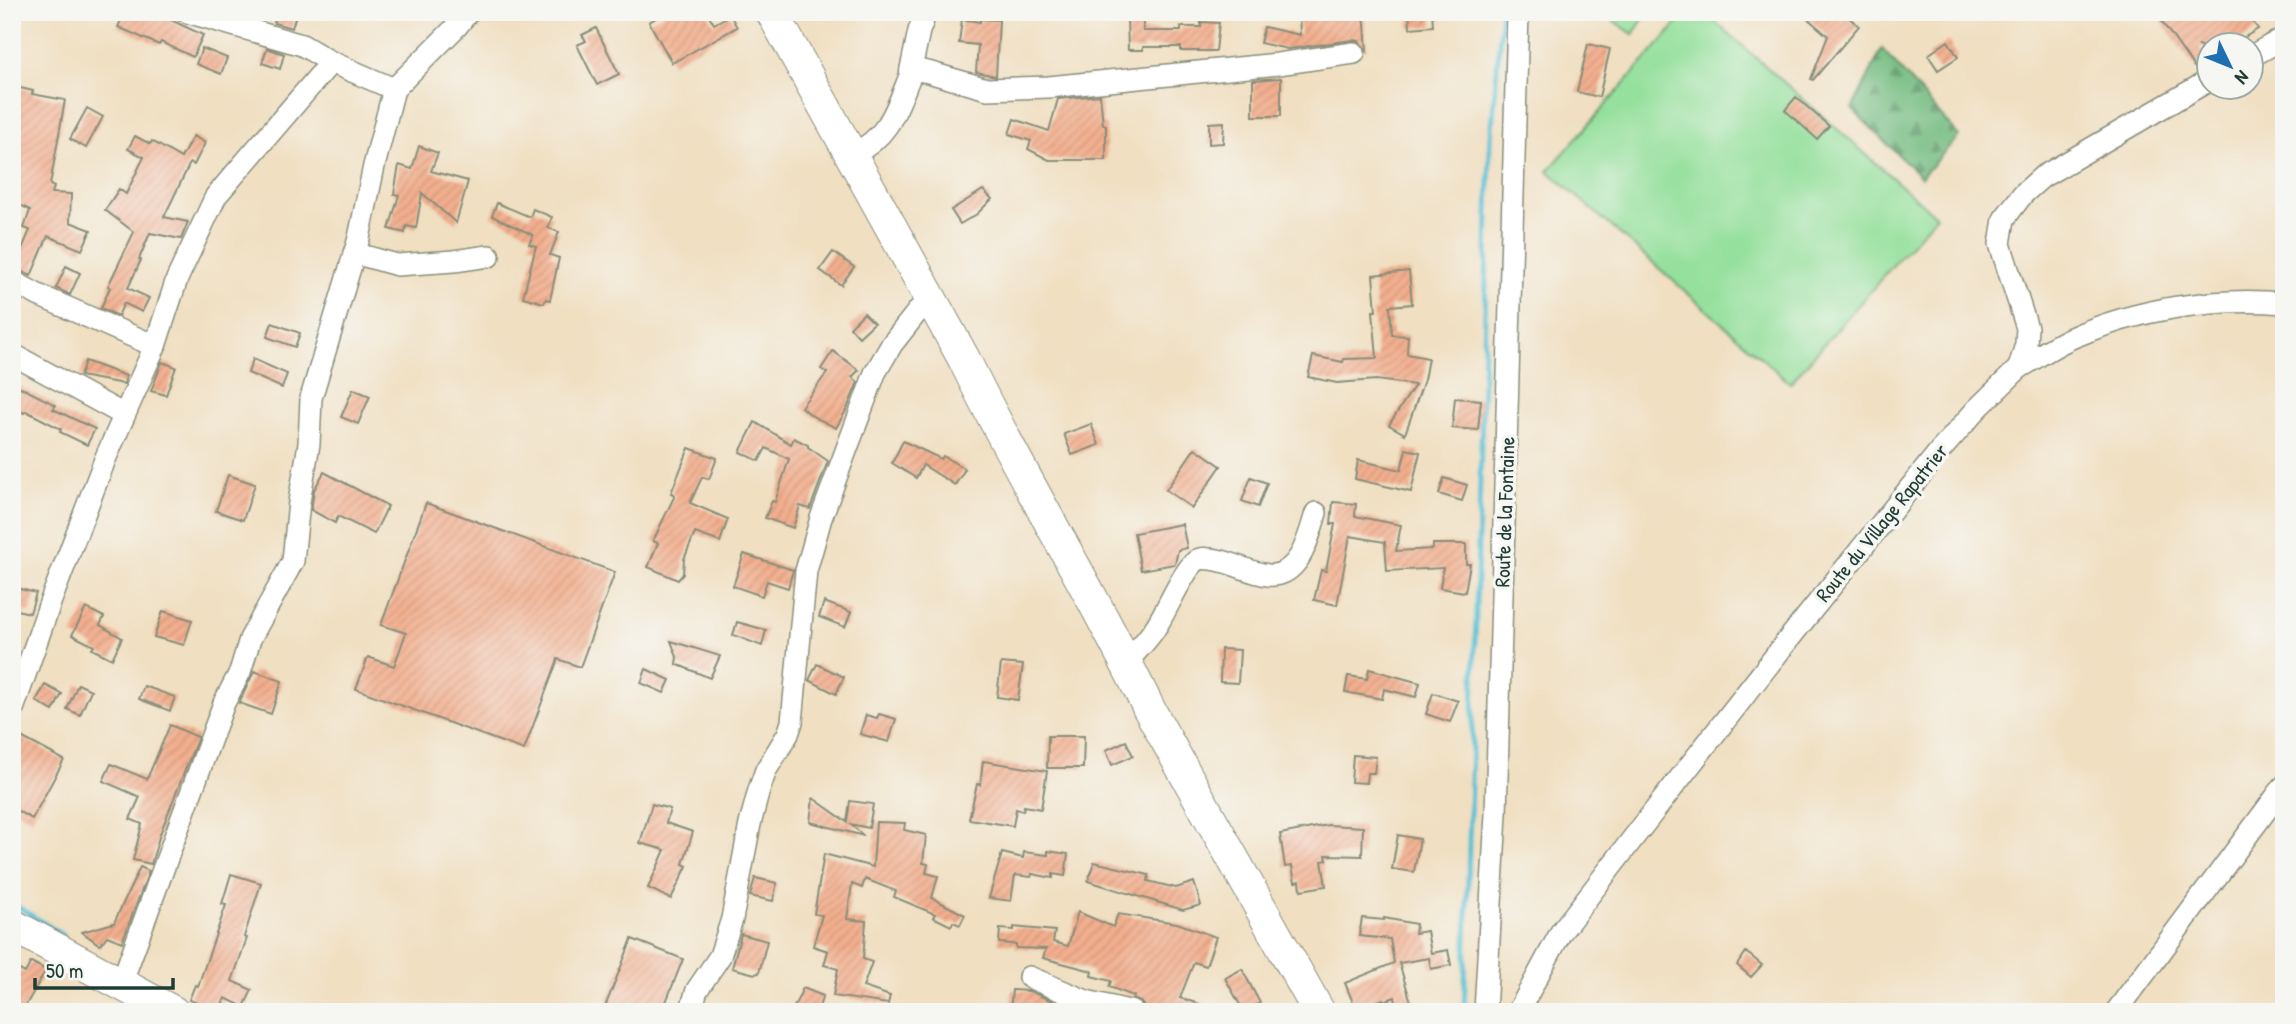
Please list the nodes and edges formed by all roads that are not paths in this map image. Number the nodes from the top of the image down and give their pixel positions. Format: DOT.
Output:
graph roads {
  1 [pos="187,12"];
  2 [pos="468,12"];
  3 [pos="772,12"];
  4 [pos="926,12"];
  5 [pos="1518,12"];
  6 [pos="2284,38"];
  7 [pos="2264,49"];
  8 [pos="1354,53"];
  9 [pos="331,62"];
  10 [pos="911,73"];
  11 [pos="394,89"];
  12 [pos="2194,89"];
  13 [pos="853,154"];
  14 [pos="354,253"];
  15 [pos="489,256"];
  16 [pos="12,281"];
  17 [pos="929,297"];
  18 [pos="2284,303"];
  19 [pos="155,346"];
  20 [pos="12,354"];
  21 [pos="2019,368"];
  22 [pos="124,415"];
  23 [pos="1317,513"];
  24 [pos="1127,662"];
  25 [pos="12,712"];
  26 [pos="2284,786"];
  27 [pos="12,925"];
  28 [pos="1029,977"];
  29 [pos="121,984"];
  30 [pos="173,1012"];
  31 [pos="690,1012"];
  32 [pos="1133,1012"];
  33 [pos="1319,1012"];
  34 [pos="1485,1012"];
  35 [pos="1518,1012"];
  36 [pos="2116,1012"];
  1 -- 9 [label="street"];
  2 -- 11 [label="street"];
  3 -- 13 [label="main road"];
  4 -- 10 [label="street"];
  5 -- 34 [label="street, Route de la Fontaine"];
  6 -- 7 [label="street"];
  8 -- 10 [label="street"];
  9 -- 11 [label="street"];
  9 -- 19 [label="street"];
  10 -- 13 [label="street"];
  11 -- 14 [label="street"];
  12 -- 21 [label="street"];
  13 -- 17 [label="main road"];
  14 -- 15 [label="street"];
  14 -- 29 [label="street"];
  16 -- 19 [label="street"];
  17 -- 24 [label="main road"];
  17 -- 31 [label="street"];
  18 -- 21 [label="street, Route du Village Rapatrier"];
  19 -- 22 [label="street"];
  20 -- 22 [label="street"];
  21 -- 35 [label="street, Route du Village Rapatrier"];
  22 -- 25 [label="street"];
  23 -- 24 [label="street"];
  24 -- 33 [label="main road"];
  26 -- 36 [label="street"];
  27 -- 29 [label="main road"];
  28 -- 32 [label="street"];
  29 -- 30 [label="main road"];
}
